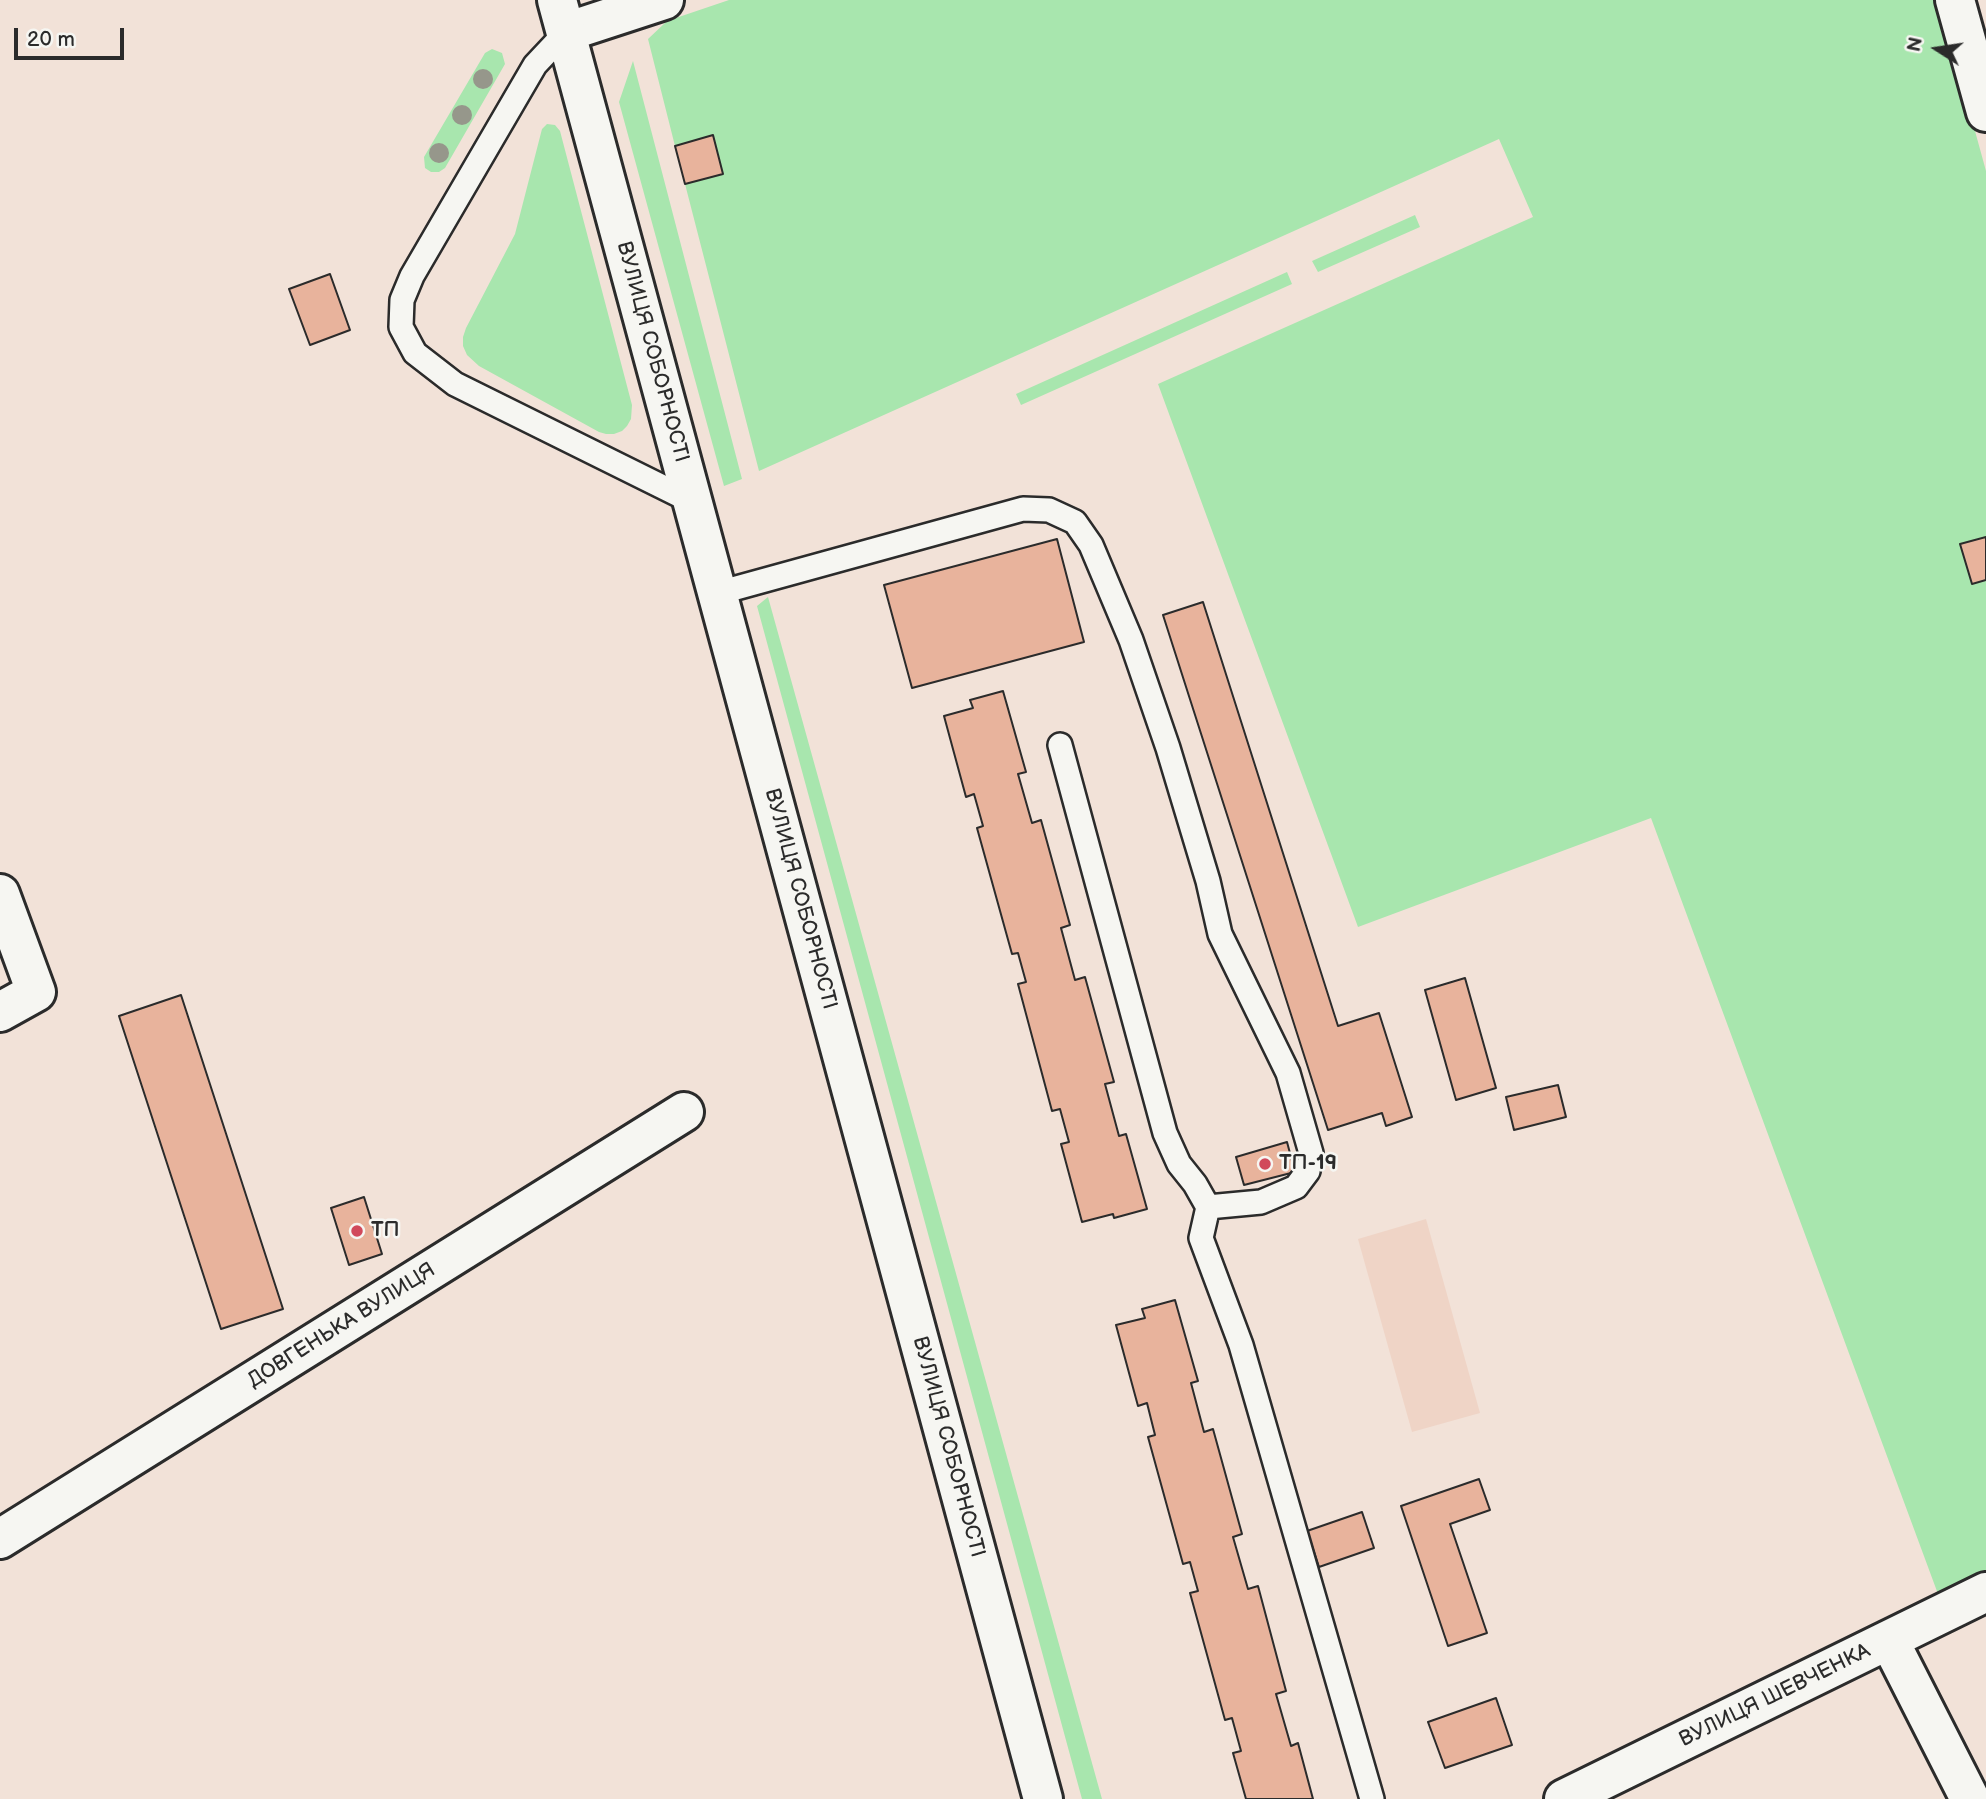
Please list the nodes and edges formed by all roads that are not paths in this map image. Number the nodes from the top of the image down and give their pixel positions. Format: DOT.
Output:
graph roads {
  1 [pos="664,0"];
  2 [pos="1955,0"];
  3 [pos="562,16"];
  4 [pos="1986,112"];
  5 [pos="693,502"];
  6 [pos="718,593"];
  7 [pos="1060,745"];
  8 [pos="0,894"];
  9 [pos="0,1013"];
  10 [pos="684,1112"];
  11 [pos="1208,1207"];
  12 [pos="0,1539"];
  13 [pos="1986,1592"];
  14 [pos="1889,1640"];
  15 [pos="1042,1799"];
  16 [pos="1372,1799"];
  17 [pos="1564,1799"];
  18 [pos="1970,1799"];
  1 -- 3 [label="street"];
  2 -- 4 [label="street"];
  3 -- 5 [label="street, ВУЛИЦЯ СОБОРНОСТІ"];
  3 -- 5 [label="lane"];
  5 -- 6 [label="street, ВУЛИЦЯ СОБОРНОСТІ"];
  6 -- 11 [label="lane"];
  6 -- 15 [label="street, ВУЛИЦЯ СОБОРНОСТІ"];
  7 -- 11 [label="lane"];
  8 -- 9 [label="street"];
  10 -- 12 [label="street, ДОВГЕНЬКА ВУЛИЦЯ"];
  11 -- 16 [label="lane"];
  13 -- 14 [label="street, ВУЛИЦЯ ШЕВЧЕНКА"];
  14 -- 17 [label="street, ВУЛИЦЯ ШЕВЧЕНКА"];
  14 -- 18 [label="street"];
}
